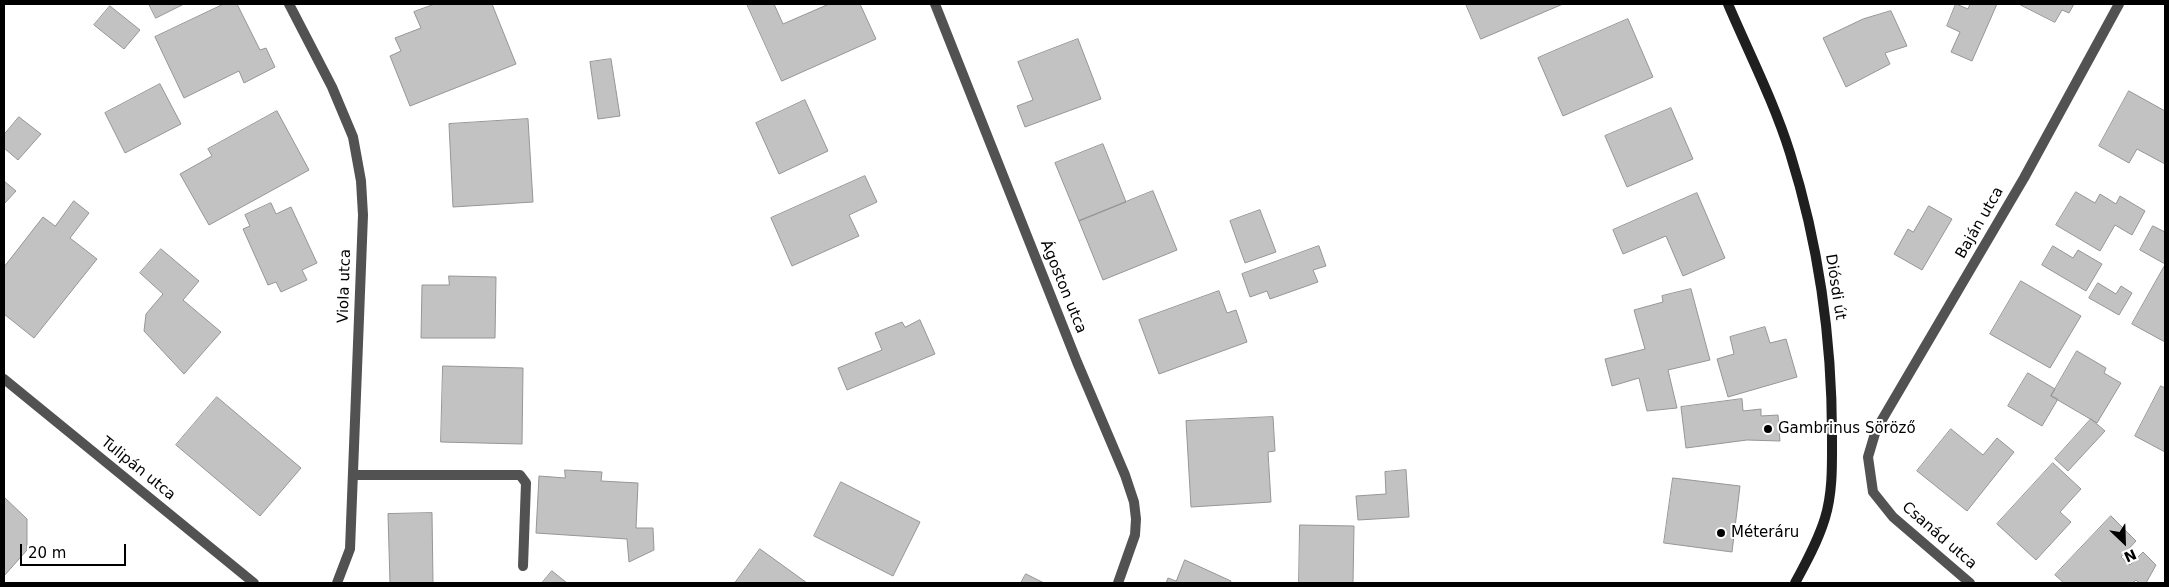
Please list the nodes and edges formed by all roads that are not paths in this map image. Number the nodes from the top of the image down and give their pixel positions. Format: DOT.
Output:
graph roads {
  1 [pos="289,4"];
  2 [pos="935,4"];
  3 [pos="1728,4"];
  4 [pos="2119,4"];
  5 [pos="4,379"];
  6 [pos="1868,457"];
  7 [pos="353,475"];
  8 [pos="523,566"];
  9 [pos="254,583"];
  10 [pos="337,583"];
  11 [pos="1118,583"];
  12 [pos="1795,583"];
  13 [pos="1970,583"];
  1 -- 7 [label="street, Viola utca"];
  2 -- 11 [label="street, Ágoston utca"];
  3 -- 12 [label="main road, Diósdi út"];
  4 -- 6 [label="street, Baján utca"];
  5 -- 9 [label="street, Tulipán utca"];
  6 -- 13 [label="street, Csanád utca"];
  7 -- 8 [label="street"];
  7 -- 10 [label="street, Viola utca"];
}
